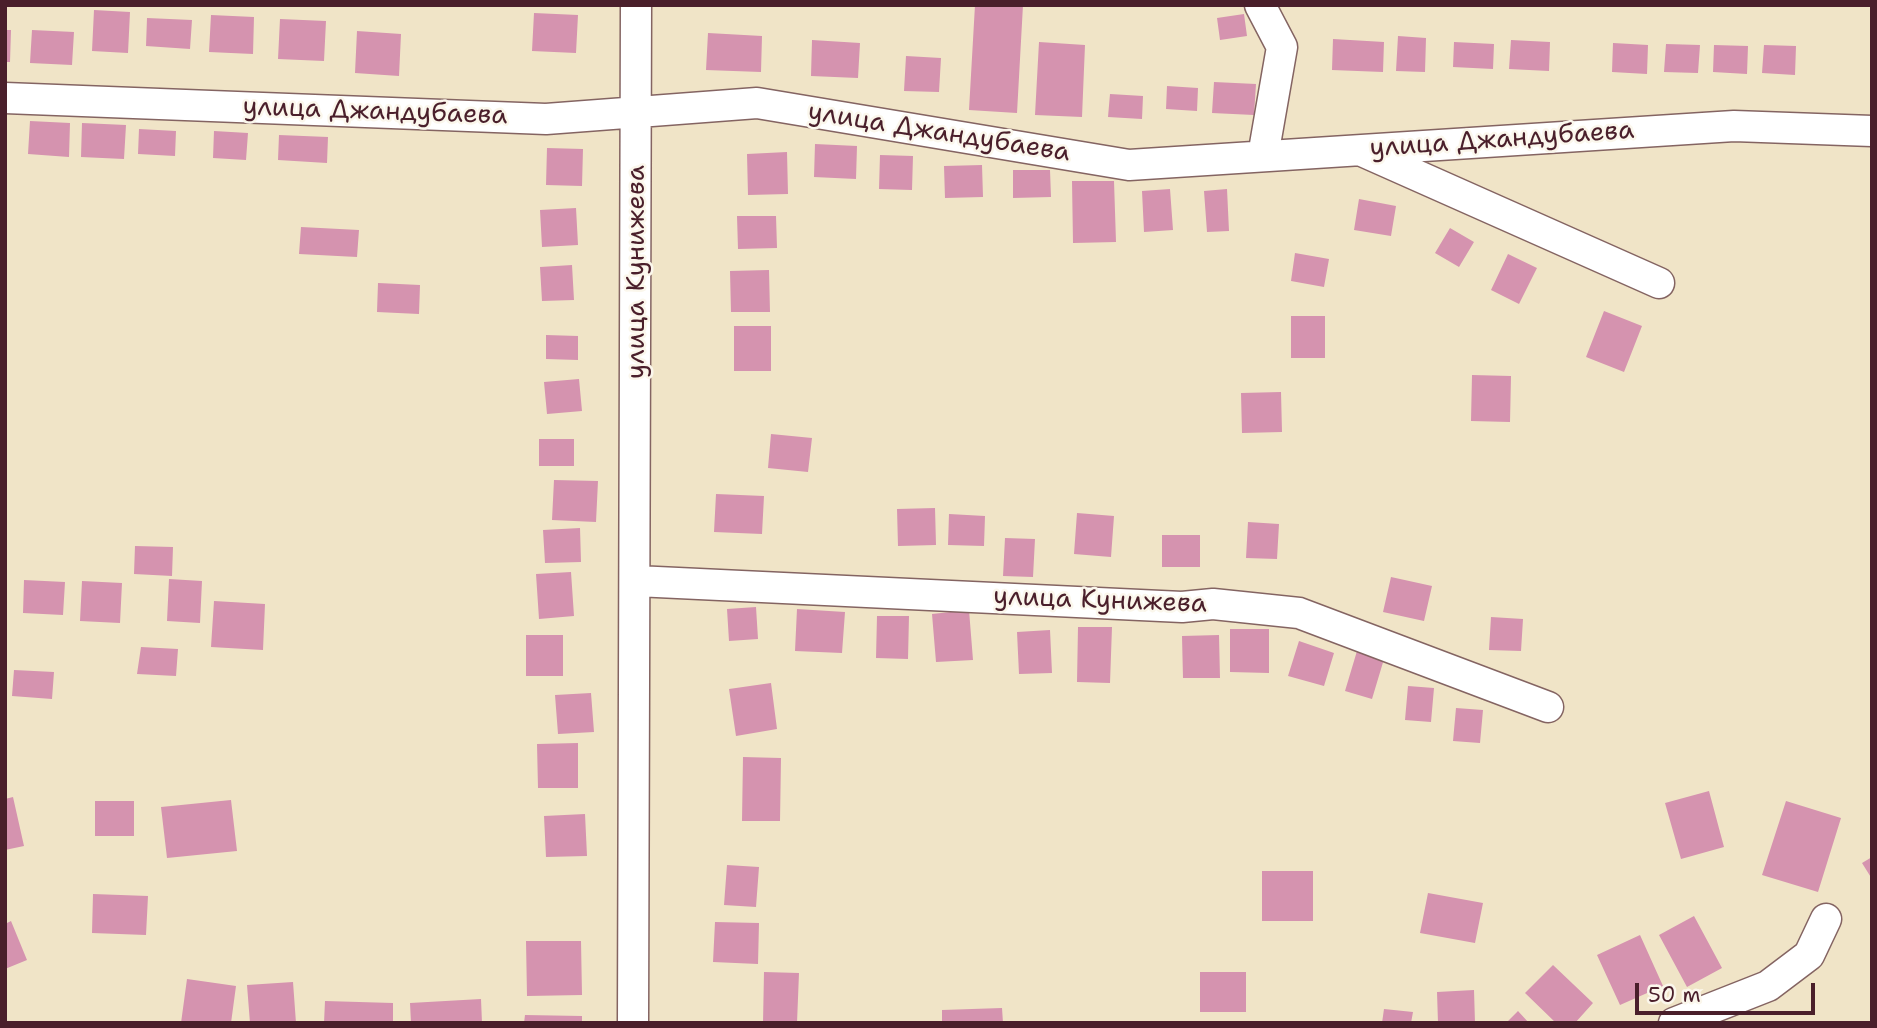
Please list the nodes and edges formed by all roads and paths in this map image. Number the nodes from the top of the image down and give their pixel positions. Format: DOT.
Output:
graph roads {
  1 [pos="636,5"];
  2 [pos="1260,5"];
  3 [pos="5,98"];
  4 [pos="637,112"];
  5 [pos="1872,131"];
  6 [pos="1359,150"];
  7 [pos="1263,156"];
  8 [pos="1659,283"];
  9 [pos="636,582"];
  10 [pos="1548,707"];
  11 [pos="1826,919"];
  12 [pos="633,1023"];
  13 [pos="1674,1023"];
  1 -- 4 [label="street, улица Кунижева"];
  2 -- 7 [label="street"];
  3 -- 4 [label="street, улица Джандубаева"];
  4 -- 7 [label="street, улица Джандубаева"];
  4 -- 9 [label="street, улица Кунижева"];
  5 -- 6 [label="street, улица Джандубаева"];
  6 -- 7 [label="street, улица Джандубаева"];
  6 -- 8 [label="street"];
  9 -- 10 [label="street, улица Кунижева"];
  9 -- 12 [label="street, улица Кунижева"];
  11 -- 13 [label="street"];
}
